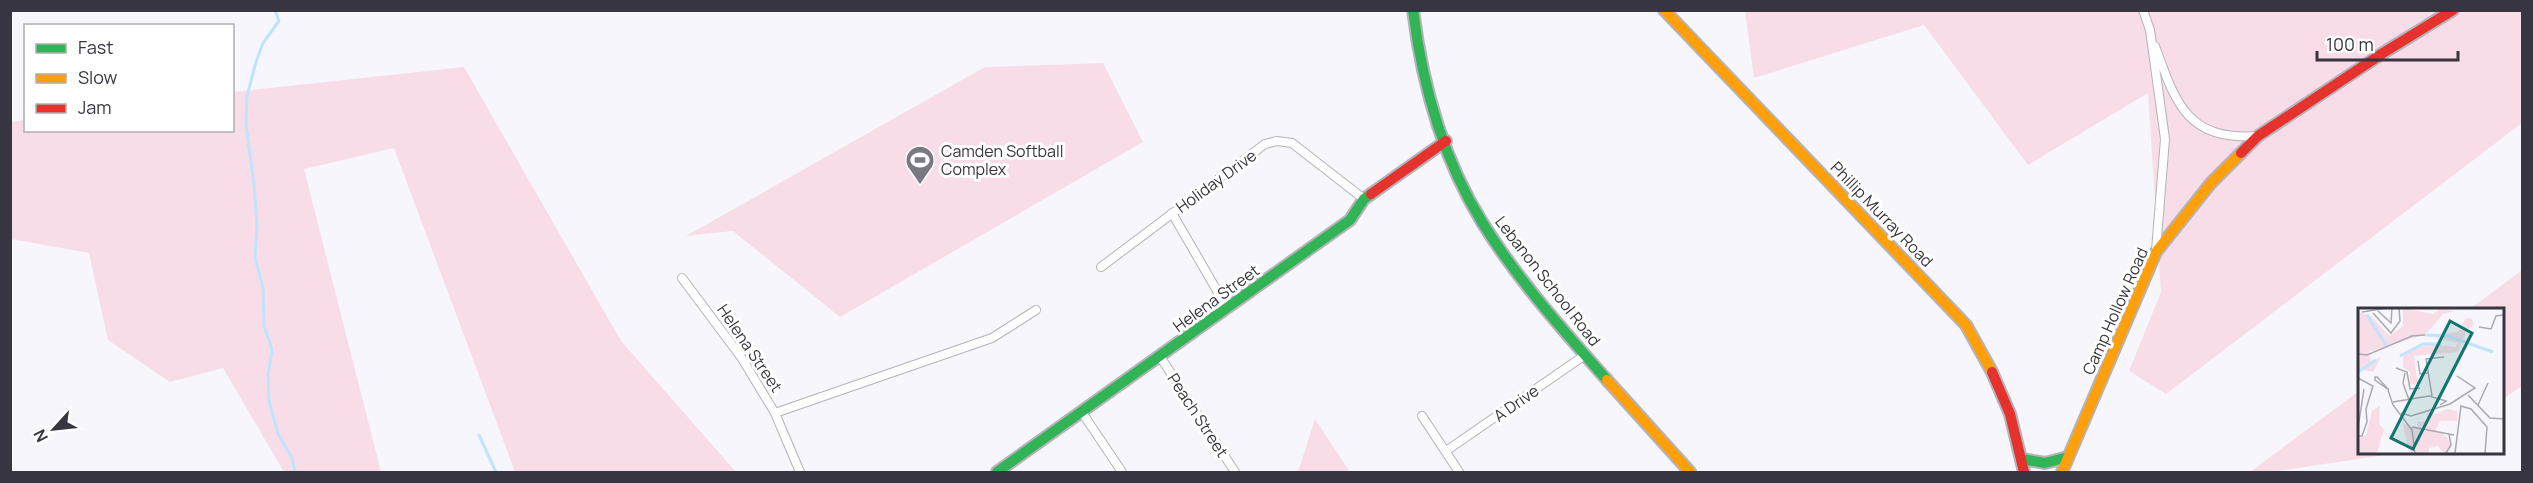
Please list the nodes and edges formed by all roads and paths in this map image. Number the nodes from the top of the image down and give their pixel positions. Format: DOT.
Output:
graph roads {
  1 [pos="1413,10"];
  2 [pos="1664,10"];
  3 [pos="2143,10"];
  4 [pos="2453,10"];
  5 [pos="2150,30"];
  6 [pos="2258,136"];
  7 [pos="1446,141"];
  8 [pos="1364,199"];
  9 [pos="1172,213"];
  10 [pos="2156,252"];
  11 [pos="1101,267"];
  12 [pos="682,278"];
  13 [pos="1227,308"];
  14 [pos="1036,310"];
  15 [pos="1585,355"];
  16 [pos="1161,358"];
  17 [pos="1081,411"];
  18 [pos="775,413"];
  19 [pos="1422,416"];
  20 [pos="1446,451"];
  21 [pos="2068,457"];
  22 [pos="2022,459"];
  23 [pos="1011,469"];
  24 [pos="800,472"];
  25 [pos="997,472"];
  26 [pos="1122,472"];
  27 [pos="1235,472"];
  28 [pos="1459,472"];
  29 [pos="1690,472"];
  30 [pos="2024,472"];
  31 [pos="2061,472"];
  1 -- 7 [label="street, Lebanon School Road"];
  2 -- 22 [label="street, Phillip Murray Road"];
  3 -- 5 [label="street"];
  4 -- 6 [label="street, Camp Hollow Road"];
  5 -- 6 [label="street"];
  5 -- 10 [label="street"];
  6 -- 10 [label="street, Camp Hollow Road"];
  7 -- 8 [label="street, Helena Street"];
  7 -- 15 [label="street, Lebanon School Road"];
  8 -- 9 [label="street, Holiday Drive"];
  8 -- 13 [label="street, Helena Street"];
  9 -- 11 [label="street, Holiday Drive"];
  9 -- 13 [label="street"];
  10 -- 21 [label="street, Camp Hollow Road"];
  12 -- 18 [label="street, Helena Street"];
  13 -- 16 [label="street, Helena Street"];
  14 -- 18 [label="street"];
  15 -- 20 [label="street, A Drive"];
  15 -- 29 [label="street, Lebanon School Road"];
  16 -- 17 [label="street, Helena Street"];
  16 -- 27 [label="street, Peach Street"];
  17 -- 23 [label="street, Helena Street"];
  17 -- 26 [label="street"];
  18 -- 24 [label="street, Helena Street"];
  19 -- 20 [label="street"];
  20 -- 28 [label="street"];
  21 -- 22 [label="street"];
  21 -- 31 [label="street, Camp Hollow Road"];
  22 -- 30 [label="street, Phillip Murray Road"];
  23 -- 25 [label="street, Helena Street"];
}
